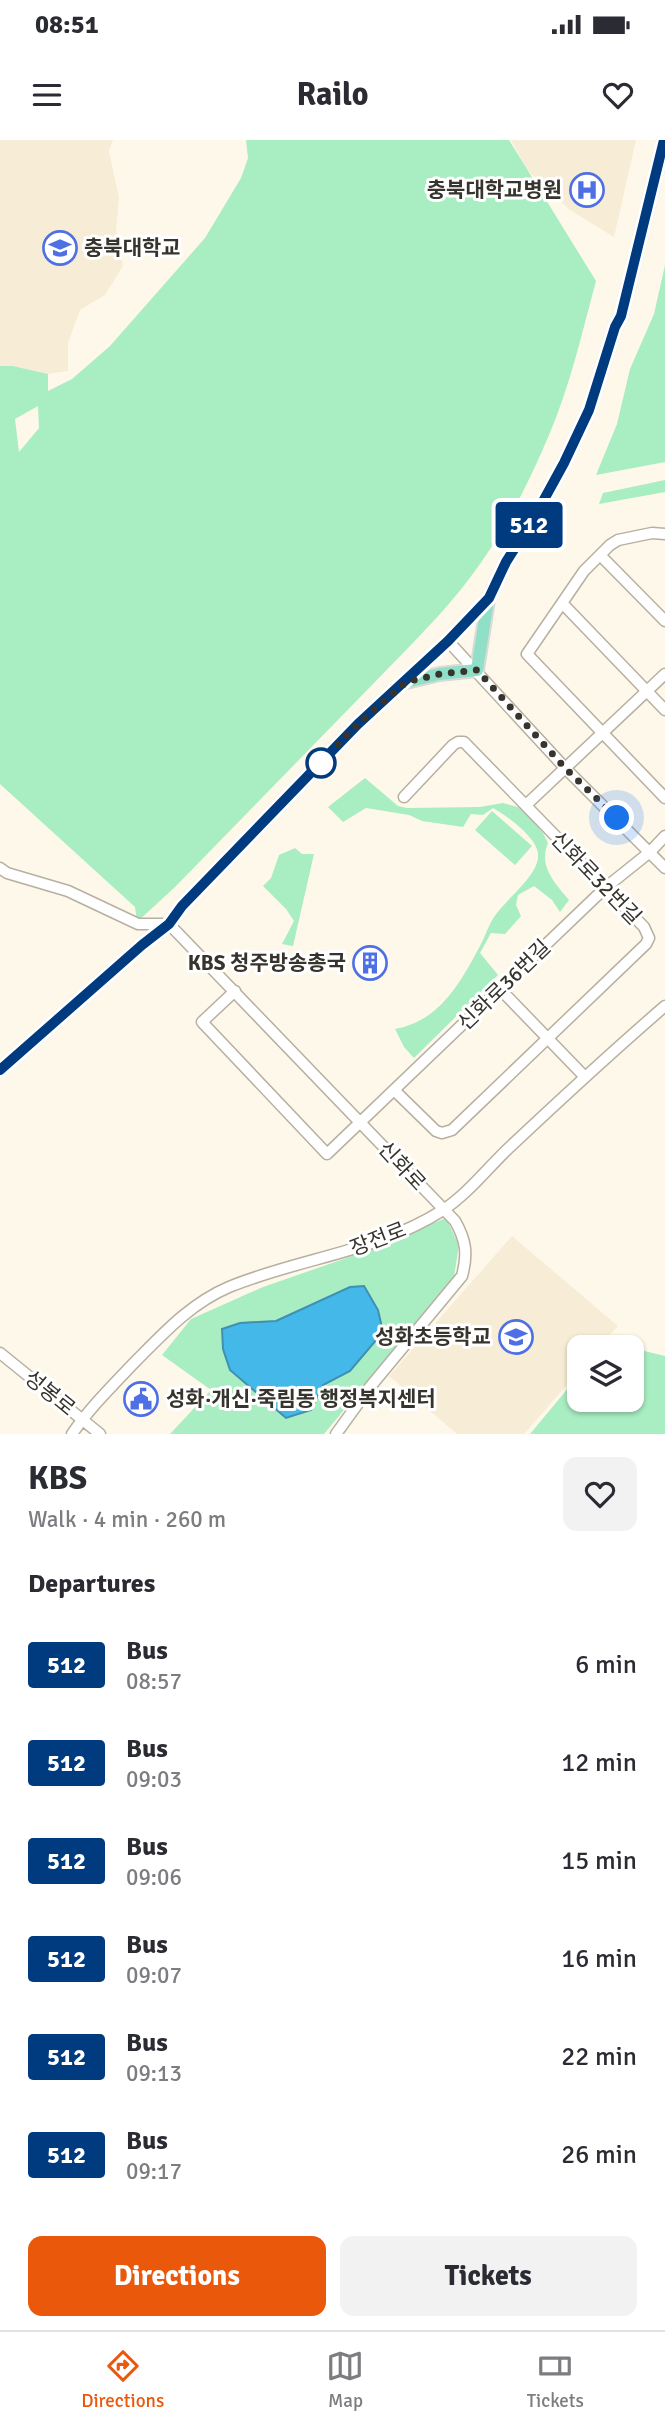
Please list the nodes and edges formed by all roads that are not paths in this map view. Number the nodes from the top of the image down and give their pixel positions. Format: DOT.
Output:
graph roads {
  1 [pos="664,140"];
  2 [pos="665,534"];
  3 [pos="600,555"];
  4 [pos="489,598"];
  5 [pos="562,603"];
  6 [pos="665,621"];
  7 [pos="448,641"];
  8 [pos="477,670"];
  9 [pos="665,674"];
  10 [pos="406,682"];
  11 [pos="647,691"];
  12 [pos="665,709"];
  13 [pos="604,734"];
  14 [pos="566,769"];
  15 [pos="404,797"];
  16 [pos="665,798"];
  17 [pos="526,805"];
  18 [pos="665,836"];
  19 [pos="650,852"];
  20 [pos="0,868"];
  21 [pos="665,868"];
  22 [pos="606,888"];
  23 [pos="169,924"];
  24 [pos="500,989"];
  25 [pos="235,991"];
  26 [pos="665,1006"];
  27 [pos="547,1038"];
  28 [pos="0,1070"];
  29 [pos="585,1077"];
  30 [pos="394,1090"];
  31 [pos="360,1122"];
  32 [pos="443,1210"];
  33 [pos="0,1353"];
  34 [pos="82,1419"];
  35 [pos="72,1434"];
  36 [pos="100,1434"];
  37 [pos="336,1434"];
  1 -- 4 [label="main road"];
  2 -- 3 [label="street"];
  3 -- 5 [label="street"];
  3 -- 6 [label="street"];
  4 -- 7 [label="main road"];
  4 -- 8 [label="main road"];
  5 -- 11 [label="street"];
  5 -- 13 [label="street"];
  7 -- 8 [label="street"];
  7 -- 10 [label="main road"];
  8 -- 10 [label="main road"];
  8 -- 14 [label="street"];
  9 -- 11 [label="street"];
  10 -- 23 [label="main road"];
  11 -- 12 [label="street"];
  11 -- 13 [label="street"];
  13 -- 14 [label="street"];
  13 -- 16 [label="street"];
  14 -- 17 [label="street"];
  14 -- 19 [label="street"];
  15 -- 17 [label="street, 신화로32번길"];
  17 -- 22 [label="street, 신화로32번길"];
  18 -- 19 [label="street, 신화로36번길"];
  19 -- 21 [label="street"];
  19 -- 22 [label="street, 신화로36번길"];
  20 -- 23 [label="street"];
  22 -- 24 [label="street, 신화로36번길"];
  22 -- 27 [label="street, 신화로32번길"];
  23 -- 25 [label="street, 신화로"];
  23 -- 28 [label="main road"];
  24 -- 27 [label="street"];
  24 -- 30 [label="street, 신화로36번길"];
  25 -- 31 [label="street, 신화로"];
  25 -- 31 [label="street, 신화로36번길"];
  26 -- 29 [label="street, 장전로"];
  27 -- 29 [label="street"];
  27 -- 30 [label="street, 신화로32번길"];
  29 -- 32 [label="street, 장전로"];
  30 -- 31 [label="street, 신화로36번길"];
  31 -- 32 [label="street, 신화로"];
  32 -- 34 [label="street, 장전로"];
  32 -- 37 [label="street, 신화로"];
  33 -- 34 [label="street, 성봉로"];
  34 -- 35 [label="street, 장전로"];
  34 -- 36 [label="street, 성봉로"];
}
